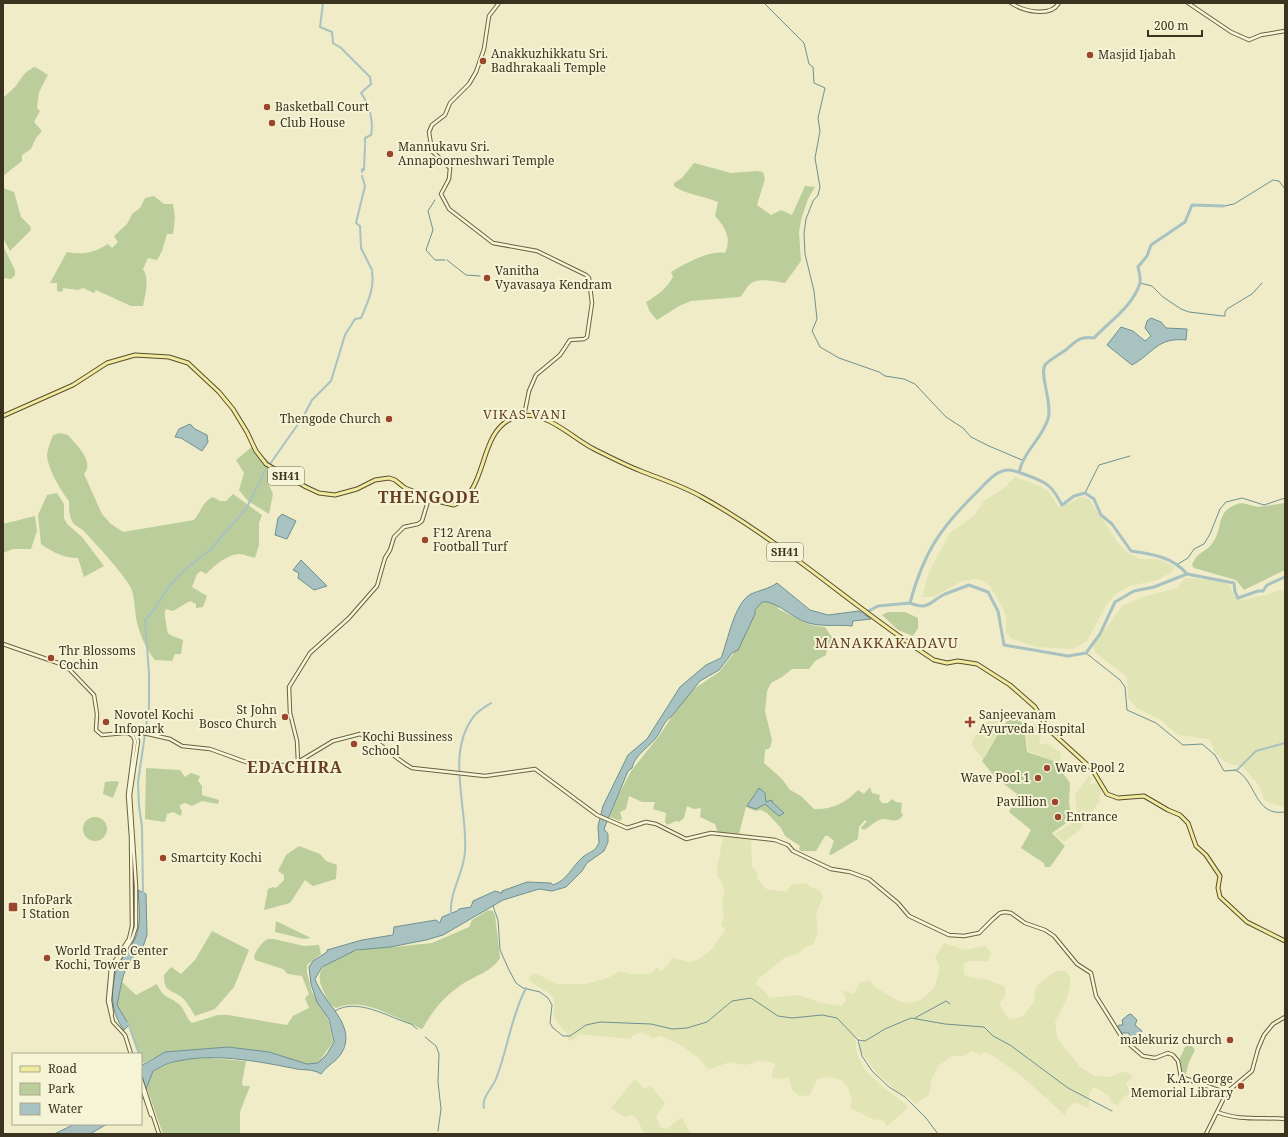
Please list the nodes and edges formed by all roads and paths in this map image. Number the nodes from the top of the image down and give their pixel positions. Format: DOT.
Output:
graph roads {
  1 [pos="499,3"];
  2 [pos="1011,3"];
  3 [pos="1059,3"];
  4 [pos="1188,3"];
  5 [pos="1285,31"];
  6 [pos="3,416"];
  7 [pos="524,416"];
  8 [pos="429,498"];
  9 [pos="3,644"];
  10 [pos="135,732"];
  11 [pos="128,733"];
  12 [pos="142,733"];
  13 [pos="138,741"];
  14 [pos="298,762"];
  15 [pos="132,774"];
  16 [pos="1285,941"];
  17 [pos="1285,1017"];
  18 [pos="132,1053"];
  19 [pos="142,1083"];
  20 [pos="142,1088"];
  21 [pos="1227,1093"];
  22 [pos="149,1108"];
  23 [pos="1217,1112"];
  24 [pos="1285,1119"];
  25 [pos="158,1134"];
  26 [pos="1206,1134"];
  1 -- 7 [label="main road"];
  2 -- 3 [label="main road"];
  4 -- 5 [label="main road"];
  6 -- 8 [label="main road, SH41"];
  7 -- 8 [label="main road, SH41"];
  7 -- 16 [label="main road, SH41"];
  8 -- 14 [label="main road"];
  9 -- 11 [label="main road"];
  10 -- 11 [label="main road"];
  10 -- 12 [label="main road"];
  10 -- 13 [label="main road"];
  11 -- 15 [label="main road"];
  12 -- 13 [label="main road"];
  12 -- 14 [label="main road"];
  13 -- 15 [label="main road"];
  14 -- 21 [label="main road"];
  15 -- 18 [label="main road"];
  17 -- 21 [label="main road"];
  19 -- 22 [label="main road"];
  20 -- 22 [label="main road"];
  21 -- 23 [label="main road"];
  22 -- 25 [label="main road"];
  23 -- 24 [label="main road"];
  23 -- 26 [label="main road"];
}
